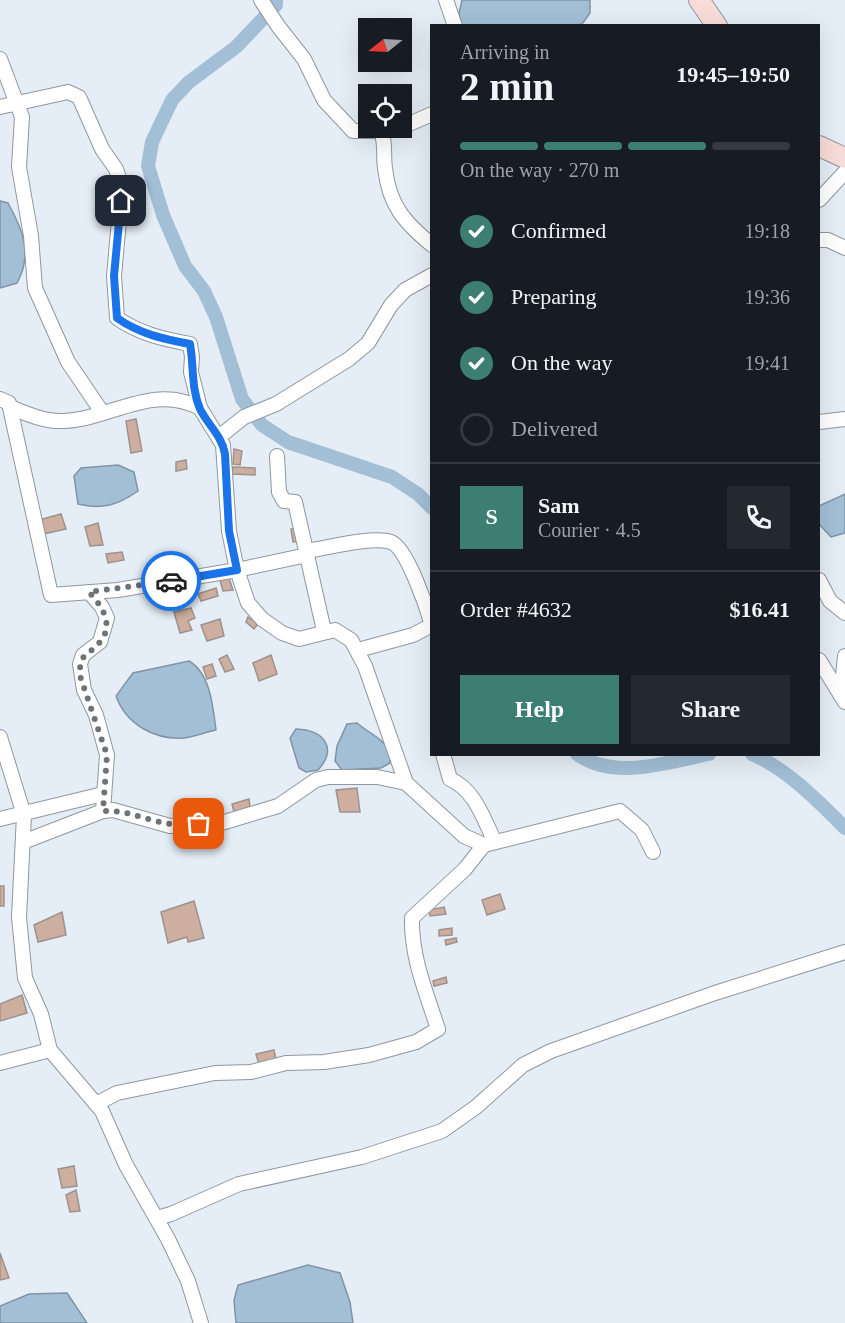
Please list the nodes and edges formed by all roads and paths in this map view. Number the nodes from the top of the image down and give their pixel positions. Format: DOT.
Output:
graph roads {
  1 [pos="261,0"];
  2 [pos="446,0"];
  3 [pos="699,0"];
  4 [pos="454,24"];
  5 [pos="716,24"];
  6 [pos="0,58"];
  7 [pos="17,103"];
  8 [pos="0,107"];
  9 [pos="430,115"];
  10 [pos="412,122"];
  11 [pos="358,130"];
  12 [pos="384,138"];
  13 [pos="820,147"];
  14 [pos="843,159"];
  15 [pos="820,198"];
  16 [pos="820,240"];
  17 [pos="430,243"];
  18 [pos="845,248"];
  19 [pos="430,276"];
  20 [pos="5,403"];
  21 [pos="200,408"];
  22 [pos="102,412"];
  23 [pos="845,419"];
  24 [pos="820,422"];
  25 [pos="219,437"];
  26 [pos="277,456"];
  27 [pos="307,553"];
  28 [pos="237,570"];
  29 [pos="820,582"];
  30 [pos="89,592"];
  31 [pos="845,613"];
  32 [pos="430,618"];
  33 [pos="430,626"];
  34 [pos="324,631"];
  35 [pos="358,650"];
  36 [pos="845,656"];
  37 [pos="820,662"];
  38 [pos="843,699"];
  39 [pos="0,737"];
  40 [pos="444,756"];
  41 [pos="406,783"];
  42 [pos="103,794"];
  43 [pos="103,811"];
  44 [pos="24,815"];
  45 [pos="0,819"];
  46 [pos="23,842"];
  47 [pos="489,844"];
  48 [pos="653,852"];
  49 [pos="845,952"];
  50 [pos="50,1050"];
  51 [pos="0,1064"];
  52 [pos="96,1104"];
  53 [pos="157,1218"];
  54 [pos="201,1323"];
  1 -- 11 [label="street"];
  2 -- 4 [label="street"];
  3 -- 5 [label="street"];
  6 -- 7 [label="street"];
  7 -- 8 [label="street"];
  7 -- 21 [label="street"];
  7 -- 22 [label="street"];
  9 -- 10 [label="street"];
  12 -- 17 [label="street"];
  13 -- 14 [label="street"];
  14 -- 15 [label="street"];
  16 -- 18 [label="street"];
  19 -- 25 [label="street"];
  20 -- 22 [label="street"];
  20 -- 30 [label="street"];
  21 -- 22 [label="street"];
  21 -- 25 [label="street"];
  23 -- 24 [label="street"];
  25 -- 28 [label="street"];
  26 -- 27 [label="street"];
  27 -- 28 [label="street"];
  27 -- 32 [label="street"];
  27 -- 34 [label="street"];
  28 -- 30 [label="street"];
  28 -- 34 [label="street"];
  29 -- 31 [label="street"];
  30 -- 42 [label="street"];
  33 -- 35 [label="street"];
  34 -- 35 [label="street"];
  35 -- 41 [label="street"];
  36 -- 38 [label="street"];
  37 -- 38 [label="street"];
  39 -- 44 [label="street"];
  40 -- 47 [label="street"];
  41 -- 43 [label="street"];
  41 -- 47 [label="street"];
  42 -- 43 [label="street"];
  42 -- 44 [label="street"];
  43 -- 46 [label="street"];
  44 -- 45 [label="street"];
  44 -- 46 [label="street"];
  46 -- 50 [label="street"];
  47 -- 48 [label="street"];
  47 -- 52 [label="street"];
  49 -- 53 [label="street"];
  50 -- 51 [label="street"];
  50 -- 52 [label="street"];
  52 -- 53 [label="street"];
  53 -- 54 [label="street"];
}
